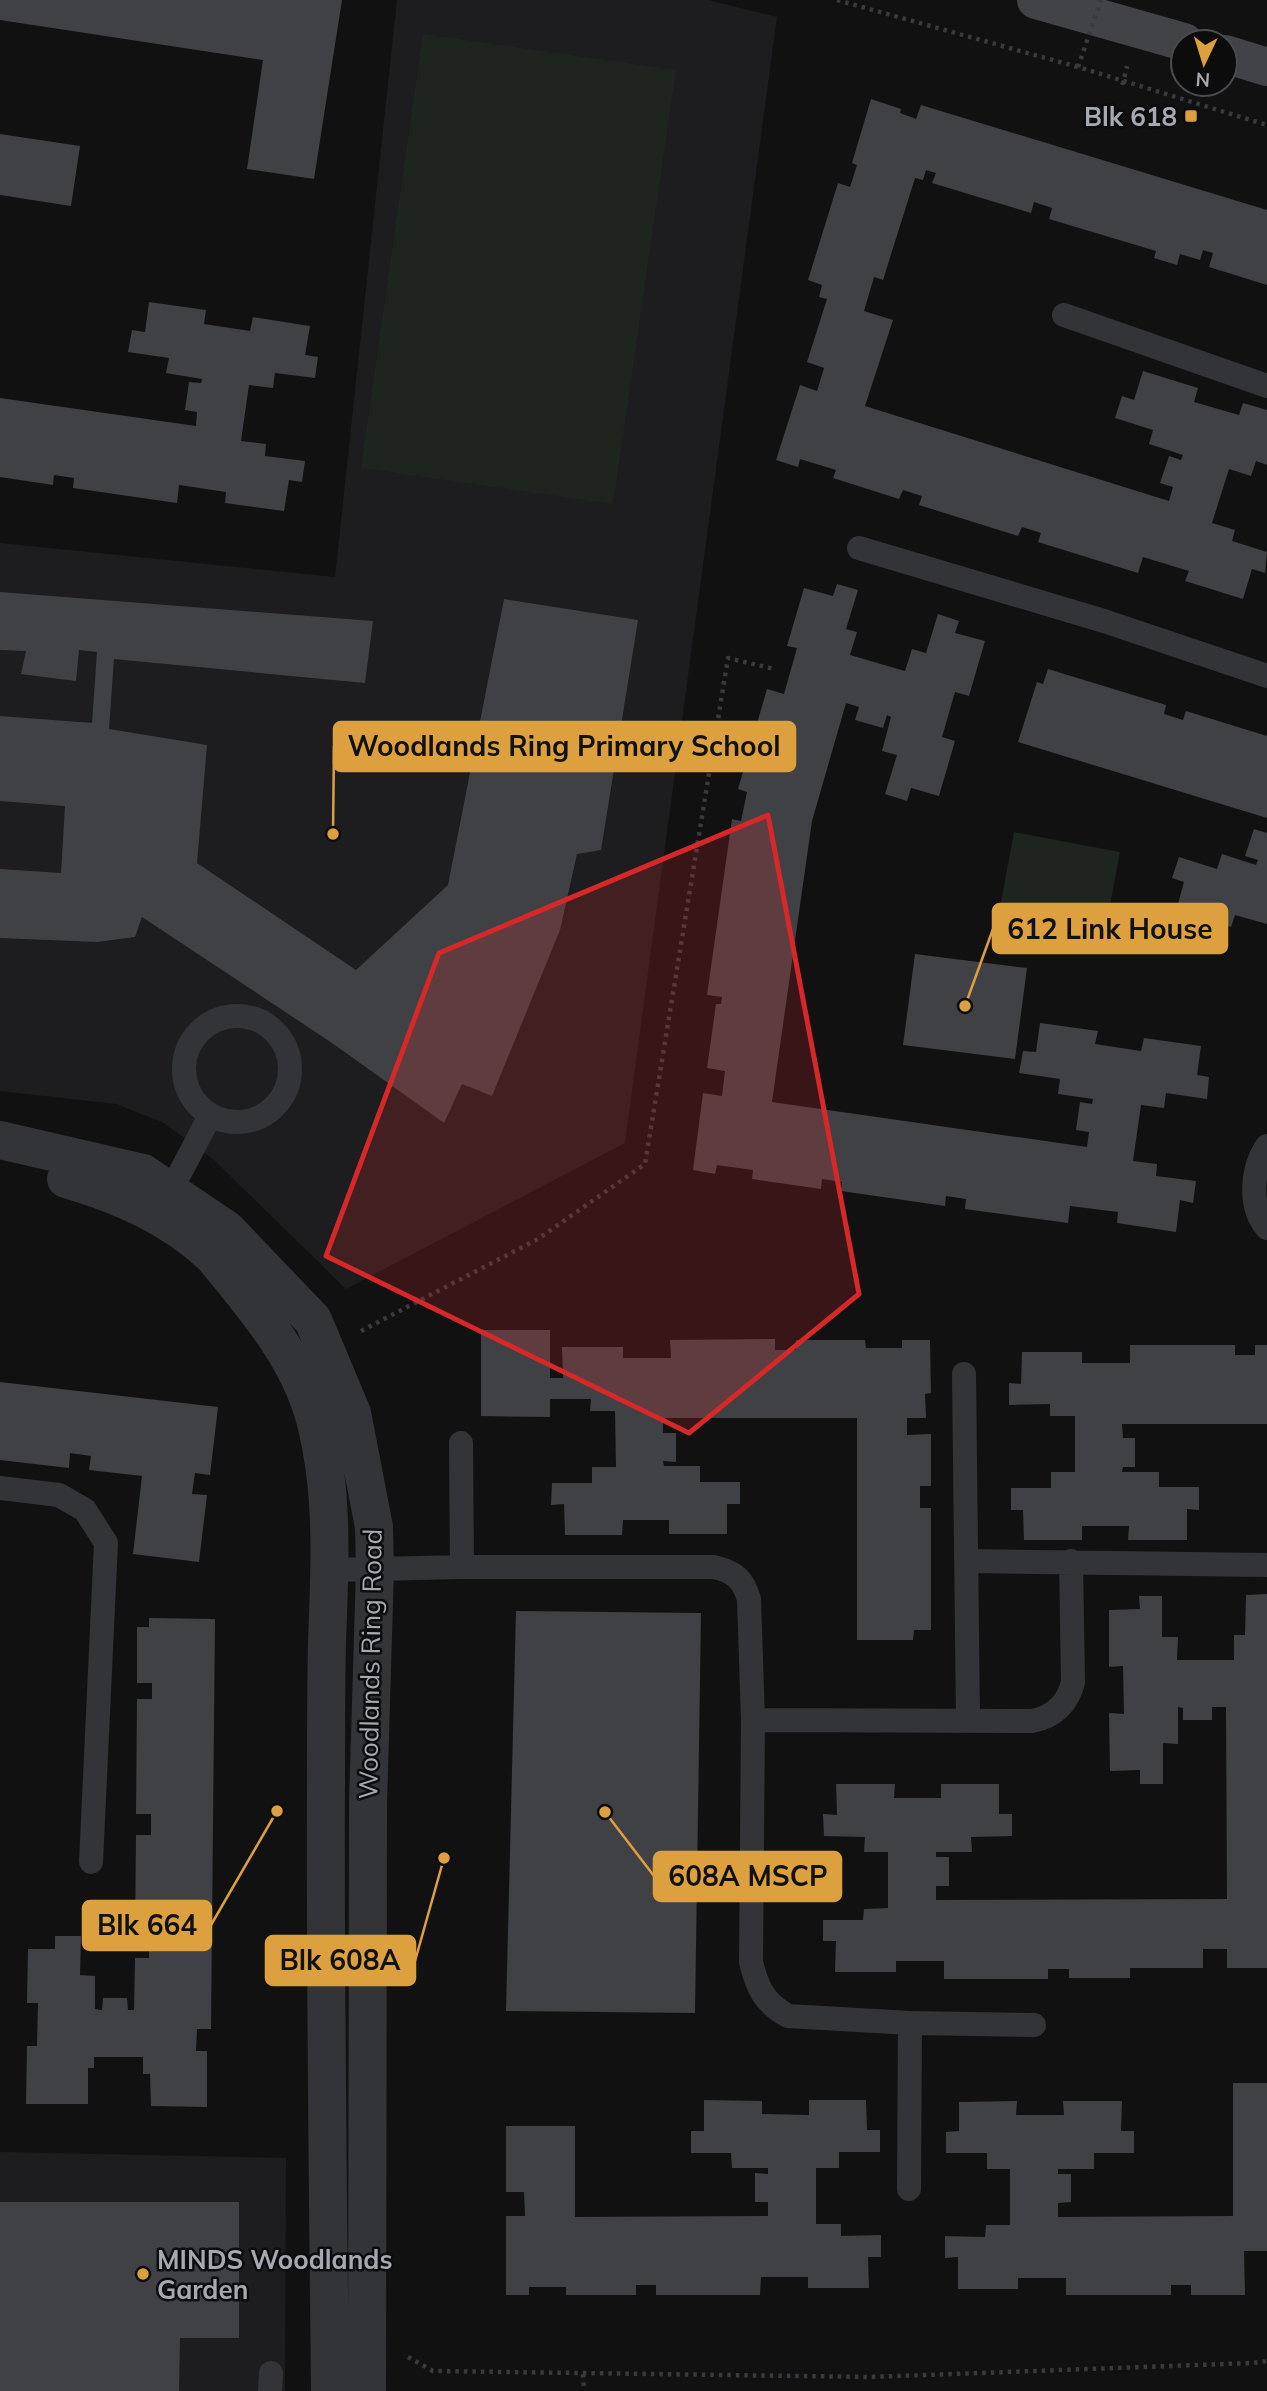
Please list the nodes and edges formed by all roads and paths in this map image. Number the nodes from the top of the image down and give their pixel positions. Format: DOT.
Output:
graph roads {
  1 [pos="837,0"];
  2 [pos="1036,0"];
  3 [pos="1101,0"];
  4 [pos="1169,38"];
  5 [pos="1239,58"];
  6 [pos="1078,67"];
  7 [pos="1267,67"];
  8 [pos="1267,125"];
  9 [pos="1064,315"];
  10 [pos="1267,386"];
  11 [pos="859,548"];
  12 [pos="774,669"];
  13 [pos="1267,676"];
  14 [pos="210,1116"];
  15 [pos="0,1140"];
  16 [pos="1267,1146"];
  17 [pos="0,1163"];
  18 [pos="170,1192"];
  19 [pos="1267,1228"];
  20 [pos="358,1333"];
  21 [pos="964,1374"];
  22 [pos="461,1443"];
  23 [pos="0,1488"];
  24 [pos="967,1561"];
  25 [pos="1071,1561"];
  26 [pos="1267,1565"];
  27 [pos="462,1567"];
  28 [pos="375,1569"];
  29 [pos="331,1570"];
  30 [pos="753,1720"];
  31 [pos="968,1720"];
  32 [pos="91,1862"];
  33 [pos="910,2023"];
  34 [pos="1034,2025"];
  35 [pos="909,2189"];
  36 [pos="1267,2361"];
  37 [pos="330,2391"];
  38 [pos="367,2391"];
  39 [pos="584,2391"];
  1 -- 6 [label="path"];
  2 -- 4 [label="main road"];
  3 -- 6 [label="path, bridge"];
  5 -- 7 [label="main road"];
  6 -- 8 [label="path"];
  9 -- 10 [label="lane"];
  11 -- 13 [label="lane"];
  12 -- 20 [label="path"];
  14 -- 14 [label="lane"];
  14 -- 18 [label="lane"];
  15 -- 18 [label="street, Woodlands Ring Road"];
  16 -- 19 [label="lane"];
  17 -- 29 [label="street, Woodlands Ring Road"];
  18 -- 28 [label="street, Woodlands Ring Road"];
  21 -- 24 [label="lane"];
  22 -- 27 [label="lane"];
  23 -- 32 [label="lane"];
  24 -- 25 [label="lane"];
  24 -- 31 [label="lane"];
  25 -- 26 [label="lane"];
  25 -- 31 [label="lane"];
  27 -- 28 [label="lane"];
  27 -- 30 [label="lane"];
  28 -- 29 [label="lane"];
  28 -- 38 [label="street, Woodlands Ring Road"];
  29 -- 37 [label="street, Woodlands Ring Road"];
  30 -- 31 [label="lane"];
  30 -- 33 [label="lane"];
  33 -- 34 [label="lane"];
  33 -- 35 [label="lane"];
  36 -- 39 [label="path"];
}
